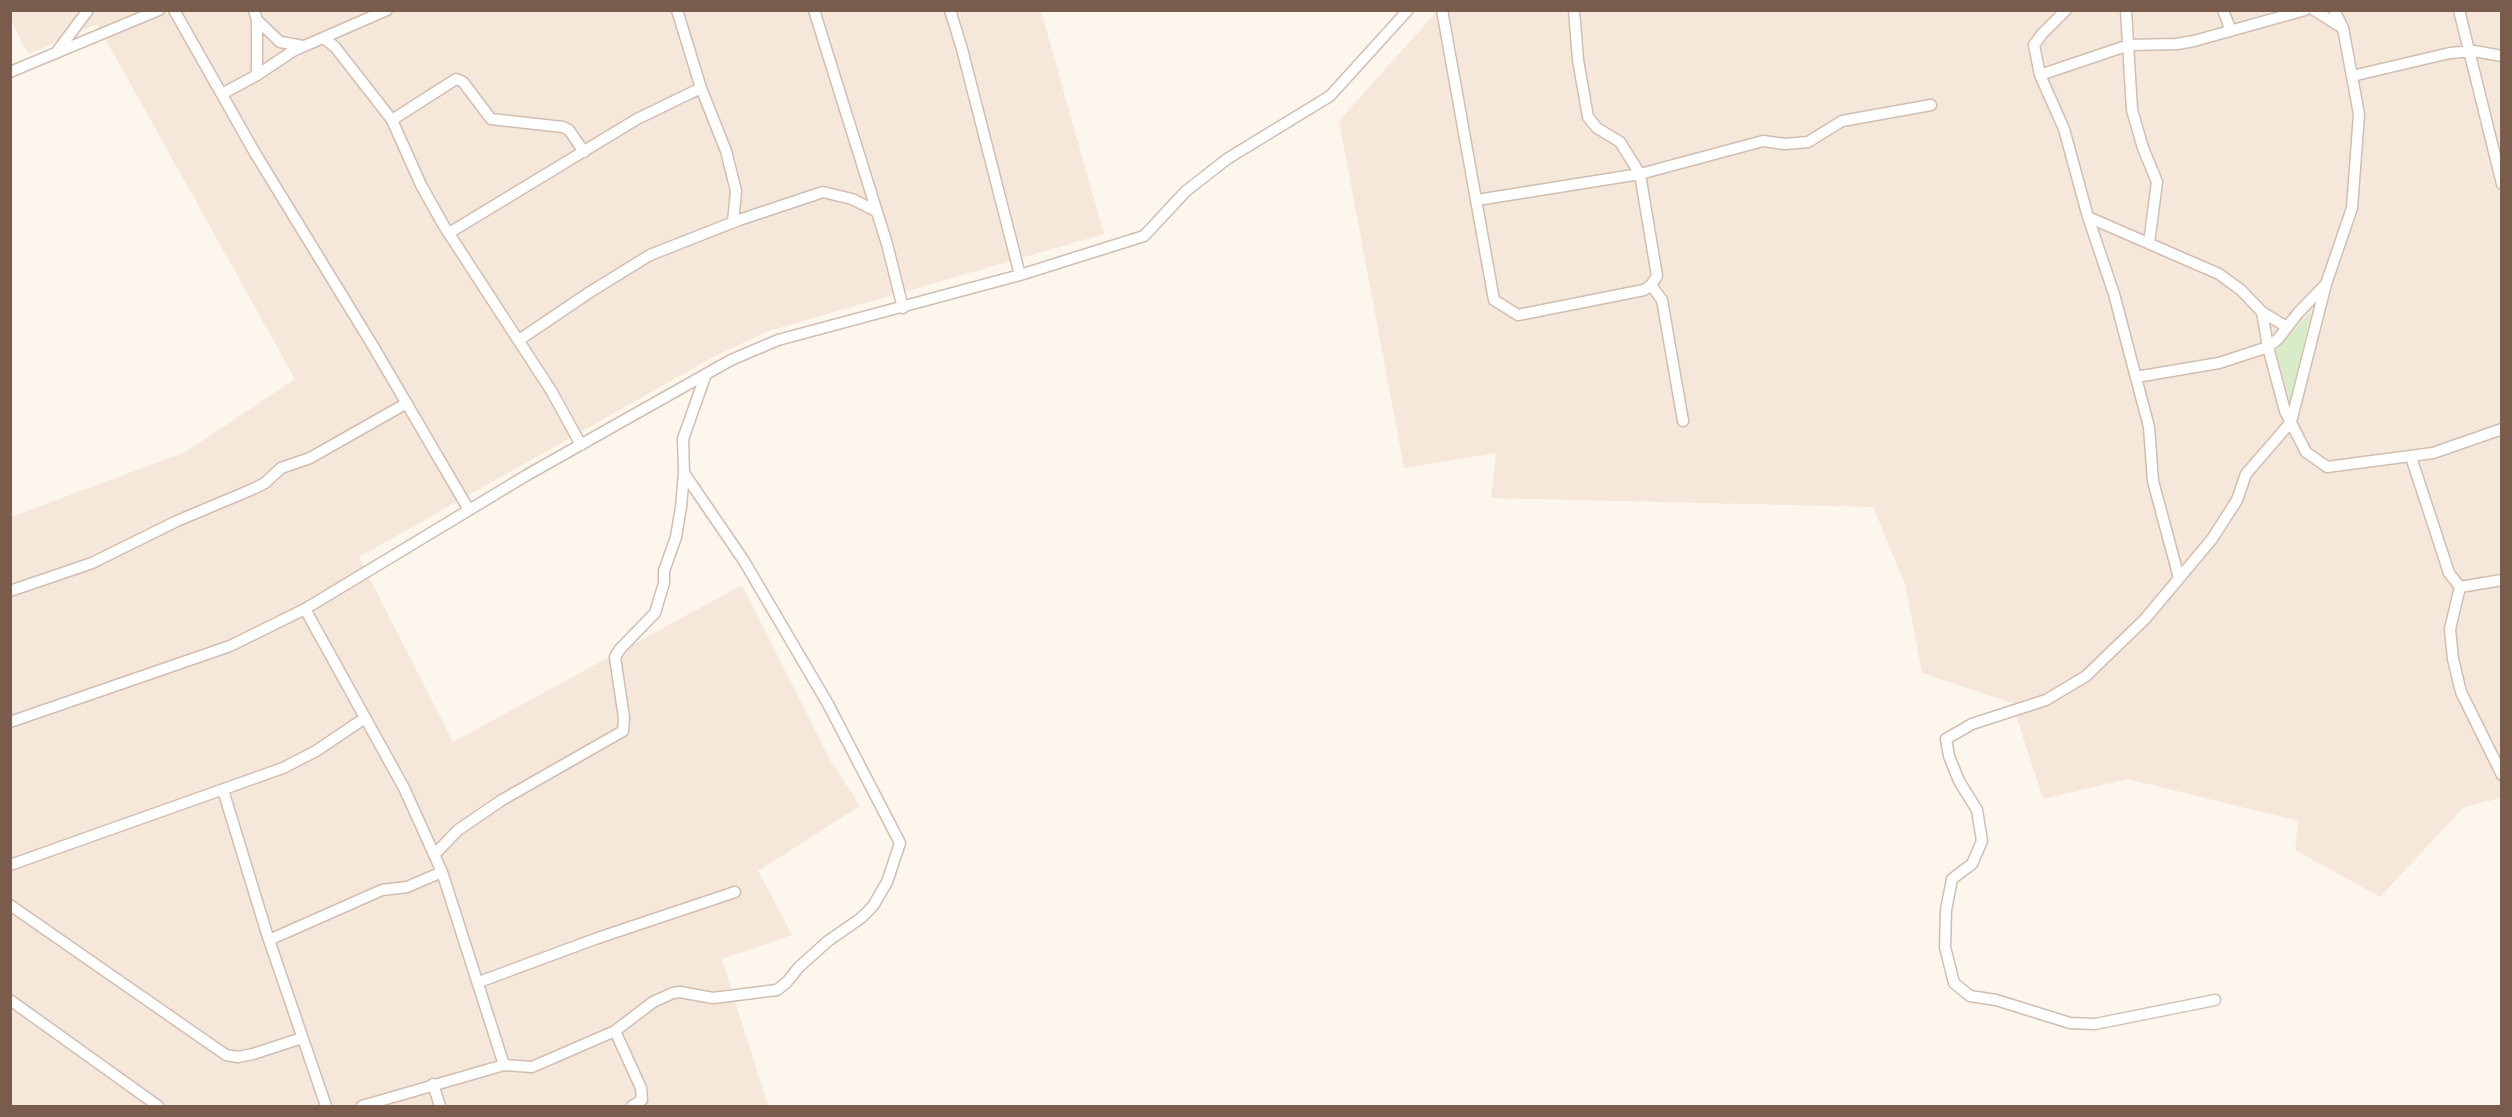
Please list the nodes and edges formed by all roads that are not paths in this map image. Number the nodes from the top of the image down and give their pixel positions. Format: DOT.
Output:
graph roads {
  1 [pos="88,10"];
  2 [pos="159,10"];
  3 [pos="174,10"];
  4 [pos="387,10"];
  5 [pos="677,10"];
  6 [pos="814,10"];
  7 [pos="950,10"];
  8 [pos="1408,10"];
  9 [pos="1442,10"];
  10 [pos="1574,10"];
  11 [pos="2066,10"];
  12 [pos="2126,10"];
  13 [pos="2223,10"];
  14 [pos="2305,10"];
  15 [pos="2314,10"];
  16 [pos="2334,10"];
  17 [pos="2459,10"];
  18 [pos="255,15"];
  19 [pos="2343,28"];
  20 [pos="2231,31"];
  21 [pos="325,39"];
  22 [pos="2129,45"];
  23 [pos="303,46"];
  24 [pos="2469,51"];
  25 [pos="55,54"];
  26 [pos="2502,57"];
  27 [pos="10,72"];
  28 [pos="257,75"];
  29 [pos="2040,75"];
  30 [pos="2352,76"];
  31 [pos="701,88"];
  32 [pos="222,94"];
  33 [pos="1931,105"];
  34 [pos="392,120"];
  35 [pos="584,152"];
  36 [pos="1640,174"];
  37 [pos="2502,184"];
  38 [pos="1477,200"];
  39 [pos="876,211"];
  40 [pos="2088,217"];
  41 [pos="733,222"];
  42 [pos="449,233"];
  43 [pos="2149,243"];
  44 [pos="1020,275"];
  45 [pos="2326,284"];
  46 [pos="1651,285"];
  47 [pos="903,308"];
  48 [pos="2262,312"];
  49 [pos="2287,327"];
  50 [pos="519,340"];
  51 [pos="2268,347"];
  52 [pos="706,374"];
  53 [pos="2136,377"];
  54 [pos="407,403"];
  55 [pos="1683,421"];
  56 [pos="2291,422"];
  57 [pos="2502,429"];
  58 [pos="581,446"];
  59 [pos="2411,457"];
  60 [pos="684,472"];
  61 [pos="469,510"];
  62 [pos="2179,578"];
  63 [pos="2502,580"];
  64 [pos="2460,587"];
  65 [pos="10,591"];
  66 [pos="305,609"];
  67 [pos="365,718"];
  68 [pos="10,722"];
  69 [pos="2502,775"];
  70 [pos="224,790"];
  71 [pos="434,855"];
  72 [pos="10,865"];
  73 [pos="442,872"];
  74 [pos="735,892"];
  75 [pos="10,905"];
  76 [pos="269,940"];
  77 [pos="479,982"];
  78 [pos="10,1000"];
  79 [pos="2215,1000"];
  80 [pos="615,1031"];
  81 [pos="302,1038"];
  82 [pos="504,1065"];
  83 [pos="434,1084"];
  84 [pos="158,1107"];
  85 [pos="326,1107"];
  86 [pos="362,1107"];
  87 [pos="440,1107"];
  88 [pos="632,1107"];
  1 -- 25 [label="street"];
  2 -- 25 [label="street"];
  3 -- 32 [label="street"];
  4 -- 21 [label="street"];
  5 -- 31 [label="street"];
  6 -- 39 [label="street"];
  7 -- 44 [label="street"];
  8 -- 44 [label="street"];
  9 -- 38 [label="street"];
  10 -- 36 [label="street"];
  11 -- 29 [label="street"];
  12 -- 22 [label="street"];
  13 -- 20 [label="street"];
  14 -- 20 [label="street"];
  15 -- 19 [label="street"];
  16 -- 19 [label="street"];
  17 -- 24 [label="street"];
  18 -- 23 [label="street"];
  18 -- 28 [label="street"];
  19 -- 30 [label="street"];
  20 -- 22 [label="street"];
  21 -- 23 [label="street"];
  21 -- 34 [label="street"];
  22 -- 29 [label="street"];
  22 -- 43 [label="street"];
  23 -- 28 [label="street"];
  24 -- 26 [label="street"];
  24 -- 30 [label="street"];
  24 -- 37 [label="street"];
  25 -- 27 [label="street"];
  28 -- 32 [label="street"];
  29 -- 40 [label="street"];
  30 -- 45 [label="street"];
  31 -- 35 [label="street"];
  31 -- 41 [label="street"];
  32 -- 54 [label="street"];
  33 -- 36 [label="street"];
  34 -- 35 [label="street"];
  34 -- 42 [label="street"];
  35 -- 42 [label="street"];
  36 -- 38 [label="street"];
  36 -- 46 [label="street"];
  38 -- 46 [label="street"];
  39 -- 41 [label="street"];
  39 -- 47 [label="street"];
  40 -- 43 [label="street"];
  40 -- 53 [label="street"];
  41 -- 50 [label="street"];
  42 -- 50 [label="street"];
  43 -- 48 [label="street"];
  44 -- 47 [label="street"];
  45 -- 49 [label="street"];
  45 -- 56 [label="street"];
  46 -- 55 [label="street"];
  47 -- 52 [label="street"];
  48 -- 49 [label="street"];
  48 -- 51 [label="street"];
  49 -- 51 [label="street"];
  50 -- 58 [label="street"];
  51 -- 53 [label="street"];
  51 -- 56 [label="street"];
  52 -- 58 [label="street"];
  52 -- 60 [label="street"];
  53 -- 62 [label="street"];
  54 -- 61 [label="street"];
  54 -- 65 [label="street"];
  56 -- 59 [label="street"];
  56 -- 62 [label="street"];
  57 -- 59 [label="street"];
  58 -- 61 [label="street"];
  59 -- 64 [label="street"];
  60 -- 71 [label="street"];
  60 -- 80 [label="street"];
  61 -- 66 [label="street"];
  62 -- 79 [label="street"];
  63 -- 64 [label="street"];
  64 -- 69 [label="street"];
  66 -- 67 [label="street"];
  66 -- 68 [label="street"];
  67 -- 70 [label="street"];
  67 -- 71 [label="street"];
  70 -- 72 [label="street"];
  70 -- 76 [label="street"];
  71 -- 73 [label="street"];
  73 -- 76 [label="street"];
  73 -- 77 [label="street"];
  74 -- 77 [label="street"];
  75 -- 81 [label="street"];
  76 -- 81 [label="street"];
  77 -- 82 [label="street"];
  78 -- 84 [label="street"];
  80 -- 82 [label="street"];
  80 -- 88 [label="street"];
  81 -- 85 [label="street"];
  82 -- 83 [label="street"];
  83 -- 86 [label="street"];
  83 -- 87 [label="street"];
}
